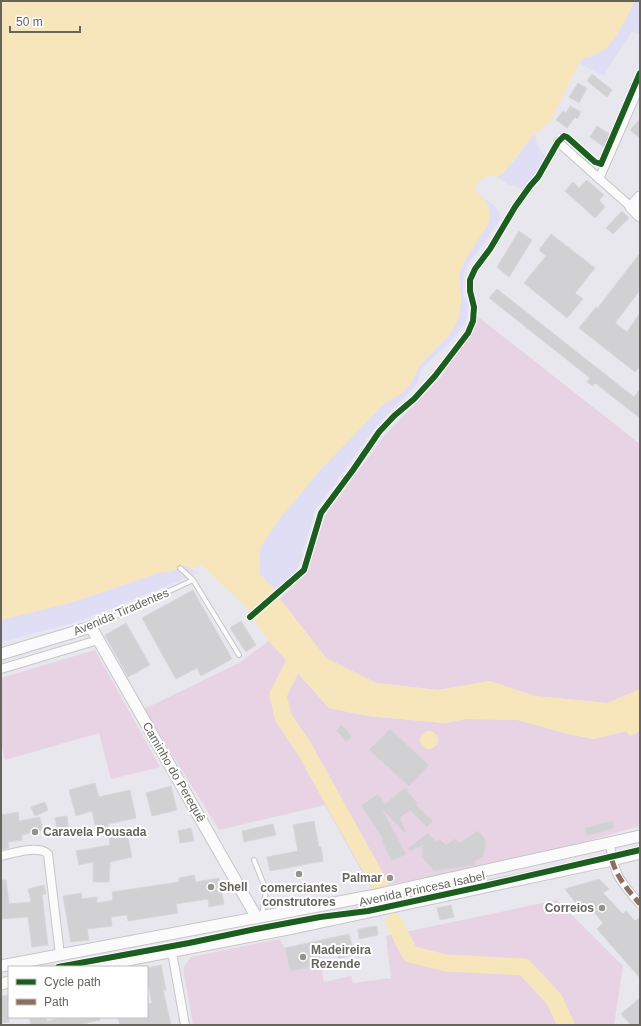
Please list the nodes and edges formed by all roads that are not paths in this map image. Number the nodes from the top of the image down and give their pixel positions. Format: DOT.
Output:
graph roads {
  1 [pos="640,85"];
  2 [pos="558,142"];
  3 [pos="599,179"];
  4 [pos="640,197"];
  5 [pos="630,207"];
  6 [pos="640,216"];
  7 [pos="180,568"];
  8 [pos="193,580"];
  9 [pos="91,627"];
  10 [pos="98,640"];
  11 [pos="1,654"];
  12 [pos="239,655"];
  13 [pos="1,669"];
  14 [pos="640,836"];
  15 [pos="610,844"];
  16 [pos="640,853"];
  17 [pos="1,856"];
  18 [pos="254,860"];
  19 [pos="612,860"];
  20 [pos="640,904"];
  21 [pos="260,917"];
  22 [pos="172,952"];
  23 [pos="60,955"];
  24 [pos="1,966"];
  25 [pos="96,966"];
  26 [pos="185,1025"];
  1 -- 3 [label="street"];
  2 -- 3 [label="street"];
  3 -- 5 [label="street"];
  4 -- 5 [label="main road"];
  5 -- 6 [label="main road"];
  7 -- 8 [label="lane"];
  8 -- 9 [label="lane, Avenida Tiradentes"];
  8 -- 12 [label="lane"];
  9 -- 10 [label="main road, Caminho do Perequê"];
  9 -- 11 [label="main road, Avenida Tiradentes"];
  10 -- 13 [label="street, Avenida Tiradentes"];
  10 -- 21 [label="main road, Caminho do Perequê"];
  14 -- 15 [label="main road, Avenida Princesa Isabel"];
  15 -- 19 [label="street"];
  15 -- 21 [label="main road, Avenida Princesa Isabel"];
  16 -- 19 [label="main road, Avenida Princesa Isabel"];
  17 -- 23 [label="street"];
  18 -- 21 [label="lane"];
  19 -- 20 [label="street"];
  19 -- 22 [label="main road, Avenida Princesa Isabel"];
  21 -- 23 [label="main road, Avenida Princesa Isabel"];
  22 -- 25 [label="main road, Avenida Princesa Isabel"];
  22 -- 26 [label="street"];
  23 -- 24 [label="main road, Avenida Princesa Isabel"];
}
